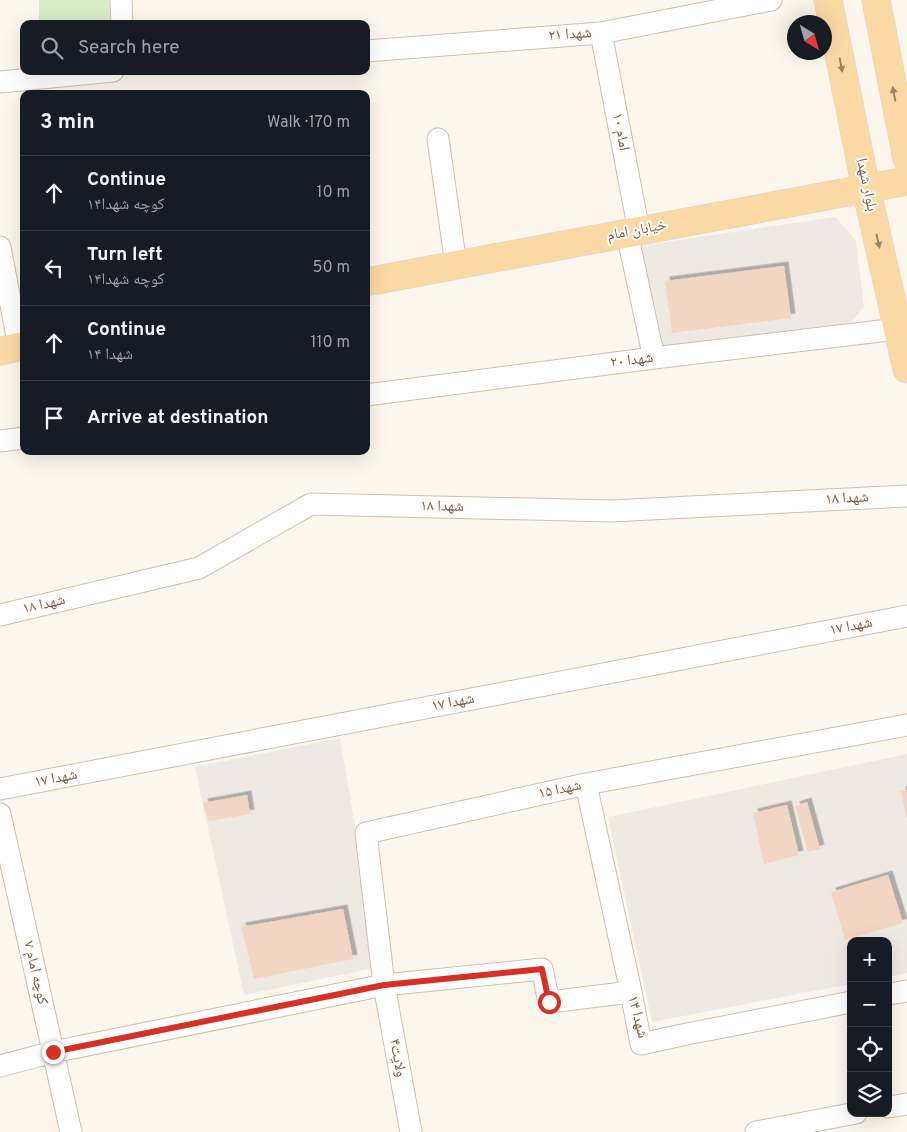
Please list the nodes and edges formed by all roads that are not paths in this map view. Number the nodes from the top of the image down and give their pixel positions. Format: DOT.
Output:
graph roads {
  1 [pos="121,0"];
  2 [pos="771,0"];
  3 [pos="828,0"];
  4 [pos="876,0"];
  5 [pos="122,20"];
  6 [pos="601,33"];
  7 [pos="370,51"];
  8 [pos="71,75"];
  9 [pos="0,82"];
  10 [pos="438,139"];
  11 [pos="907,159"];
  12 [pos="907,180"];
  13 [pos="866,188"];
  14 [pos="633,232"];
  15 [pos="0,246"];
  16 [pos="456,265"];
  17 [pos="370,281"];
  18 [pos="898,329"];
  19 [pos="14,348"];
  20 [pos="654,358"];
  21 [pos="907,369"];
  22 [pos="370,394"];
  23 [pos="20,438"];
  24 [pos="0,441"];
  25 [pos="907,496"];
  26 [pos="0,615"];
  27 [pos="907,616"];
  28 [pos="907,725"];
  29 [pos="586,784"];
  30 [pos="0,789"];
  31 [pos="0,814"];
  32 [pos="384,985"];
  33 [pos="907,991"];
  34 [pos="631,992"];
  35 [pos="892,993"];
  36 [pos="847,1003"];
  37 [pos="53,1052"];
  38 [pos="0,1066"];
  39 [pos="907,1104"];
  40 [pos="892,1106"];
  41 [pos="847,1115"];
  42 [pos="71,1132"];
  43 [pos="411,1132"];
  44 [pos="756,1132"];
  1 -- 5 [label="street"];
  2 -- 6 [label="street, شهدا ۲۱"];
  3 -- 13 [label="main road, بلوار شهدا, one-way"];
  11 -- 4 [label="main road, one-way"];
  6 -- 7 [label="street, شهدا ۲۱"];
  6 -- 14 [label="street, امام ۱۰"];
  8 -- 9 [label="street"];
  10 -- 16 [label="street"];
  12 -- 13 [label="main road, خیابان امام"];
  13 -- 14 [label="main road, خیابان امام"];
  13 -- 18 [label="main road, بلوار شهدا, one-way"];
  14 -- 16 [label="main road, خیابان امام"];
  14 -- 20 [label="street, امام ۱۰"];
  15 -- 19 [label="street"];
  16 -- 17 [label="main road, خیابان امام"];
  18 -- 20 [label="street, شهدا ۲۰"];
  18 -- 21 [label="main road, بلوار شهدا"];
  20 -- 22 [label="street, شهدا ۲۰"];
  23 -- 24 [label="street"];
  25 -- 26 [label="street, شهدا ۱۸"];
  27 -- 30 [label="street, شهدا ۱۷"];
  28 -- 29 [label="street, شهدا ۱۵"];
  29 -- 32 [label="street, شهدا ۱۵"];
  29 -- 34 [label="street, شهدا ۱۴"];
  31 -- 37 [label="street, کوچه امام ۷"];
  32 -- 34 [label="street"];
  32 -- 37 [label="street"];
  32 -- 43 [label="street, ولایت۴"];
  33 -- 35 [label="street"];
  34 -- 36 [label="street, شهدا ۱۴"];
  37 -- 38 [label="street"];
  37 -- 42 [label="street, کوچه امام ۷"];
  39 -- 40 [label="street"];
  41 -- 44 [label="street"];
}
